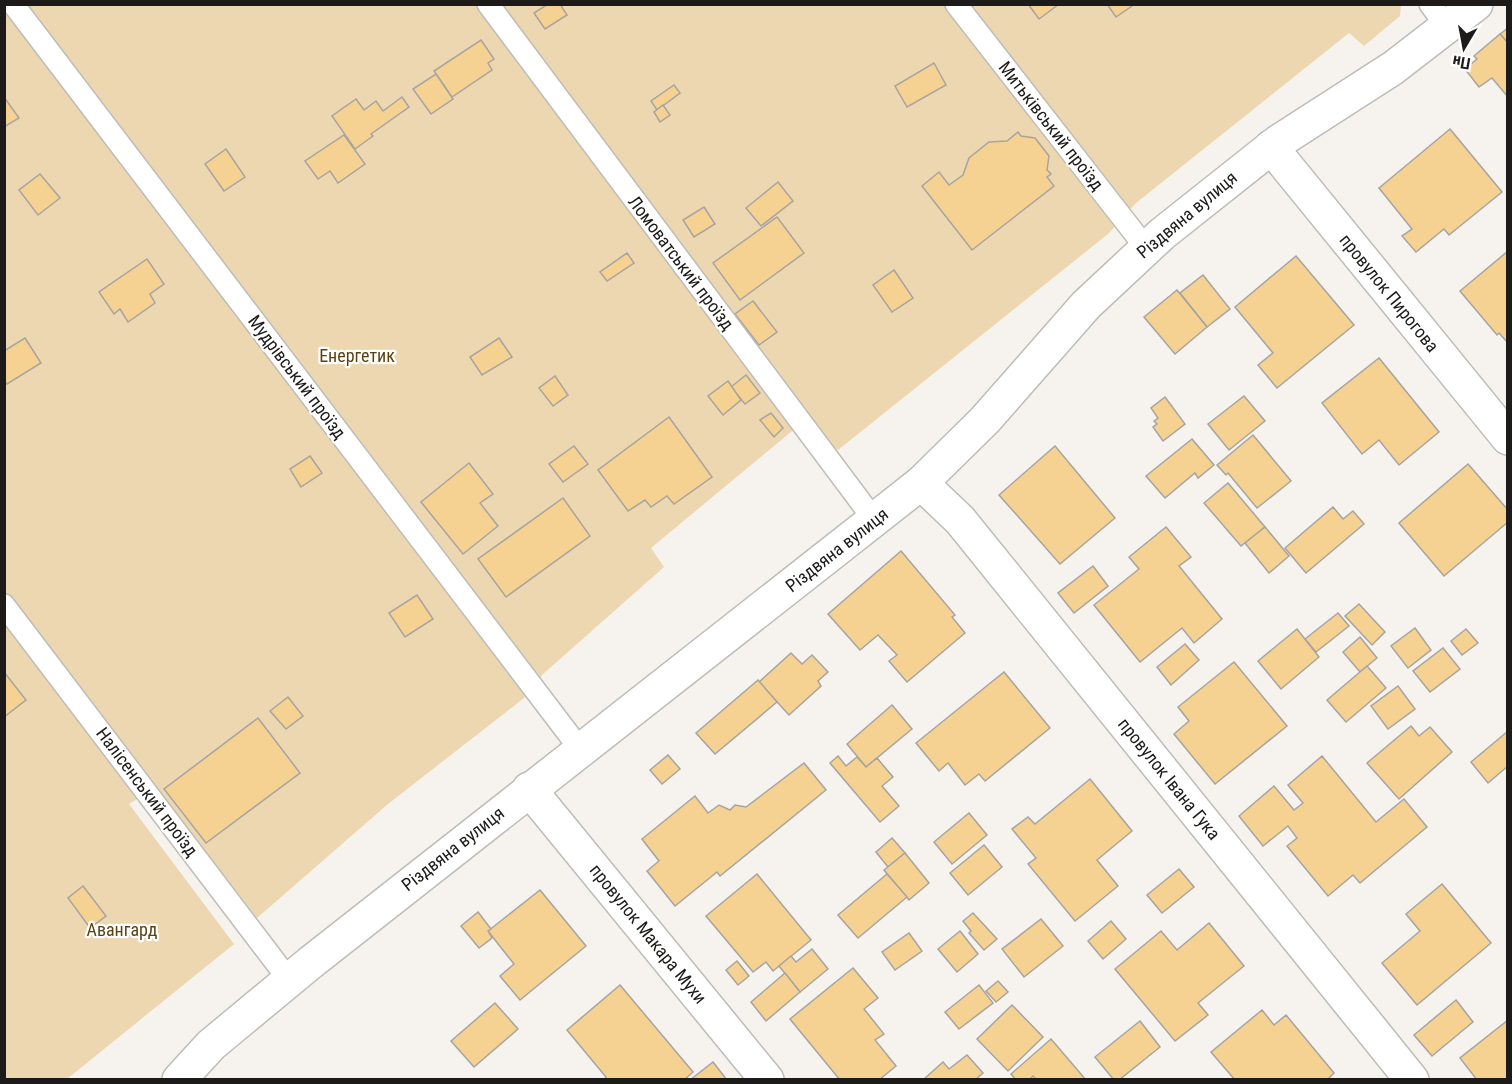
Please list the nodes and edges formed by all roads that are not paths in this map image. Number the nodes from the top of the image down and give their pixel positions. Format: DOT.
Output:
graph roads {
  1 [pos="13,4"];
  2 [pos="488,4"];
  3 [pos="956,4"];
  4 [pos="1476,4"];
  5 [pos="1438,16"];
  6 [pos="1271,147"];
  7 [pos="1146,248"];
  8 [pos="1508,438"];
  9 [pos="921,483"];
  10 [pos="875,521"];
  11 [pos="4,605"];
  12 [pos="580,749"];
  13 [pos="529,789"];
  14 [pos="290,980"];
  15 [pos="179,1080"];
  16 [pos="767,1080"];
  17 [pos="1412,1080"];
  1 -- 12 [label="lane, Мудрівський проїзд"];
  2 -- 10 [label="lane, Ломоватський проїзд"];
  3 -- 7 [label="lane, Митьківський проїзд"];
  4 -- 5 [label="street, Різдвяна вулиця"];
  5 -- 6 [label="street, Різдвяна вулиця"];
  6 -- 7 [label="street, Різдвяна вулиця"];
  6 -- 8 [label="street, провулок Пирогова"];
  7 -- 9 [label="street, Різдвяна вулиця"];
  9 -- 10 [label="street, Різдвяна вулиця"];
  9 -- 17 [label="street, провулок Івана Гука"];
  10 -- 12 [label="street, Різдвяна вулиця"];
  11 -- 14 [label="lane, Налісенський проїзд"];
  12 -- 13 [label="street, Різдвяна вулиця"];
  13 -- 14 [label="street, Різдвяна вулиця"];
  13 -- 16 [label="street, провулок Макара Мухи"];
  14 -- 15 [label="street, Різдвяна вулиця"];
}
